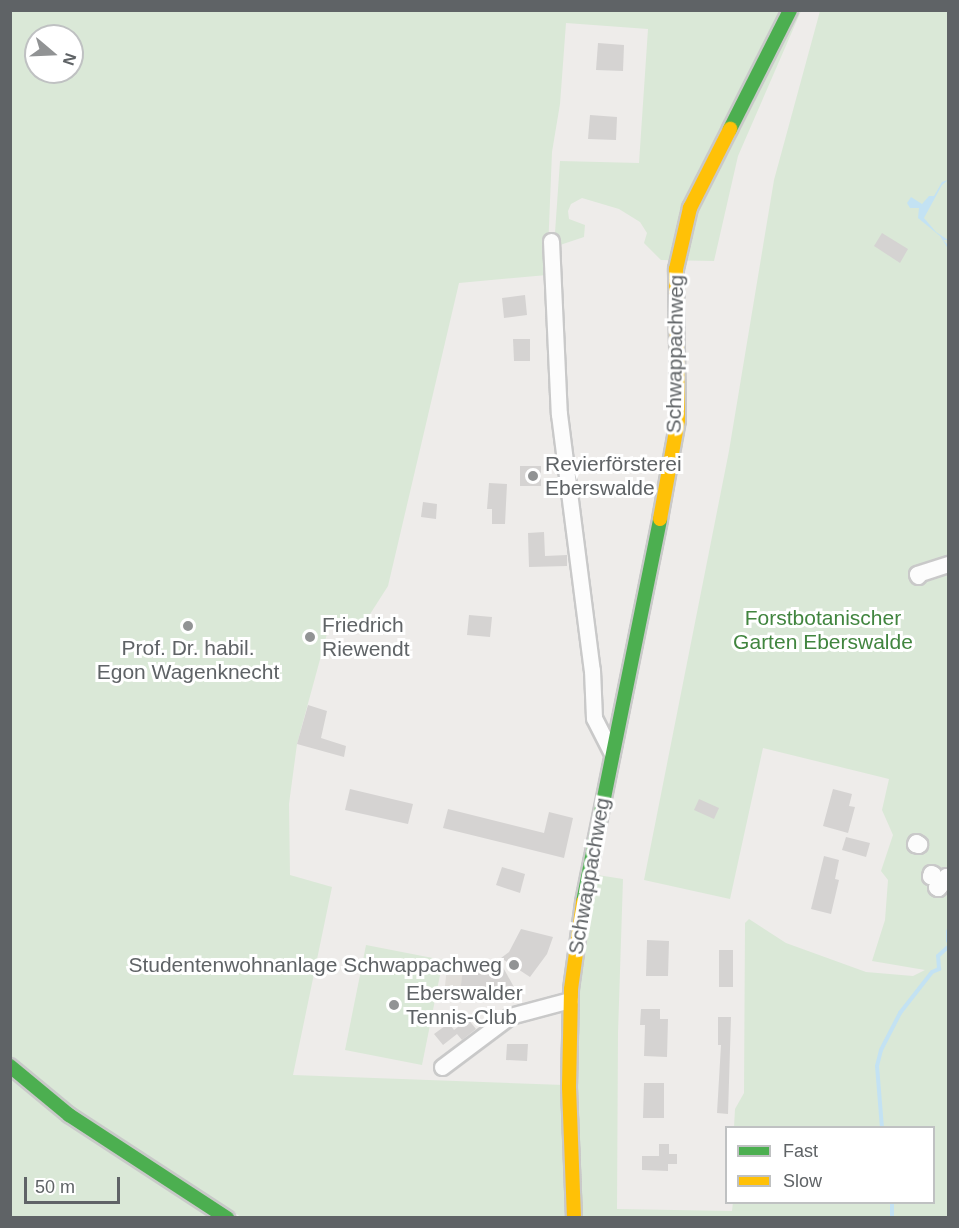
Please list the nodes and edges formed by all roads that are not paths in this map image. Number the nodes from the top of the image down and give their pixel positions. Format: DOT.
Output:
graph roads {
  1 [pos="790,10"];
  2 [pos="551,241"];
  3 [pos="612,753"];
  4 [pos="570,1000"];
  5 [pos="10,1066"];
  6 [pos="442,1067"];
  7 [pos="227,1218"];
  8 [pos="574,1218"];
  1 -- 3 [label="street, Schwappachweg"];
  2 -- 3 [label="street"];
  3 -- 4 [label="street, Schwappachweg"];
  4 -- 6 [label="street"];
  4 -- 8 [label="street, Schwappachweg"];
  5 -- 7 [label="street"];
}
